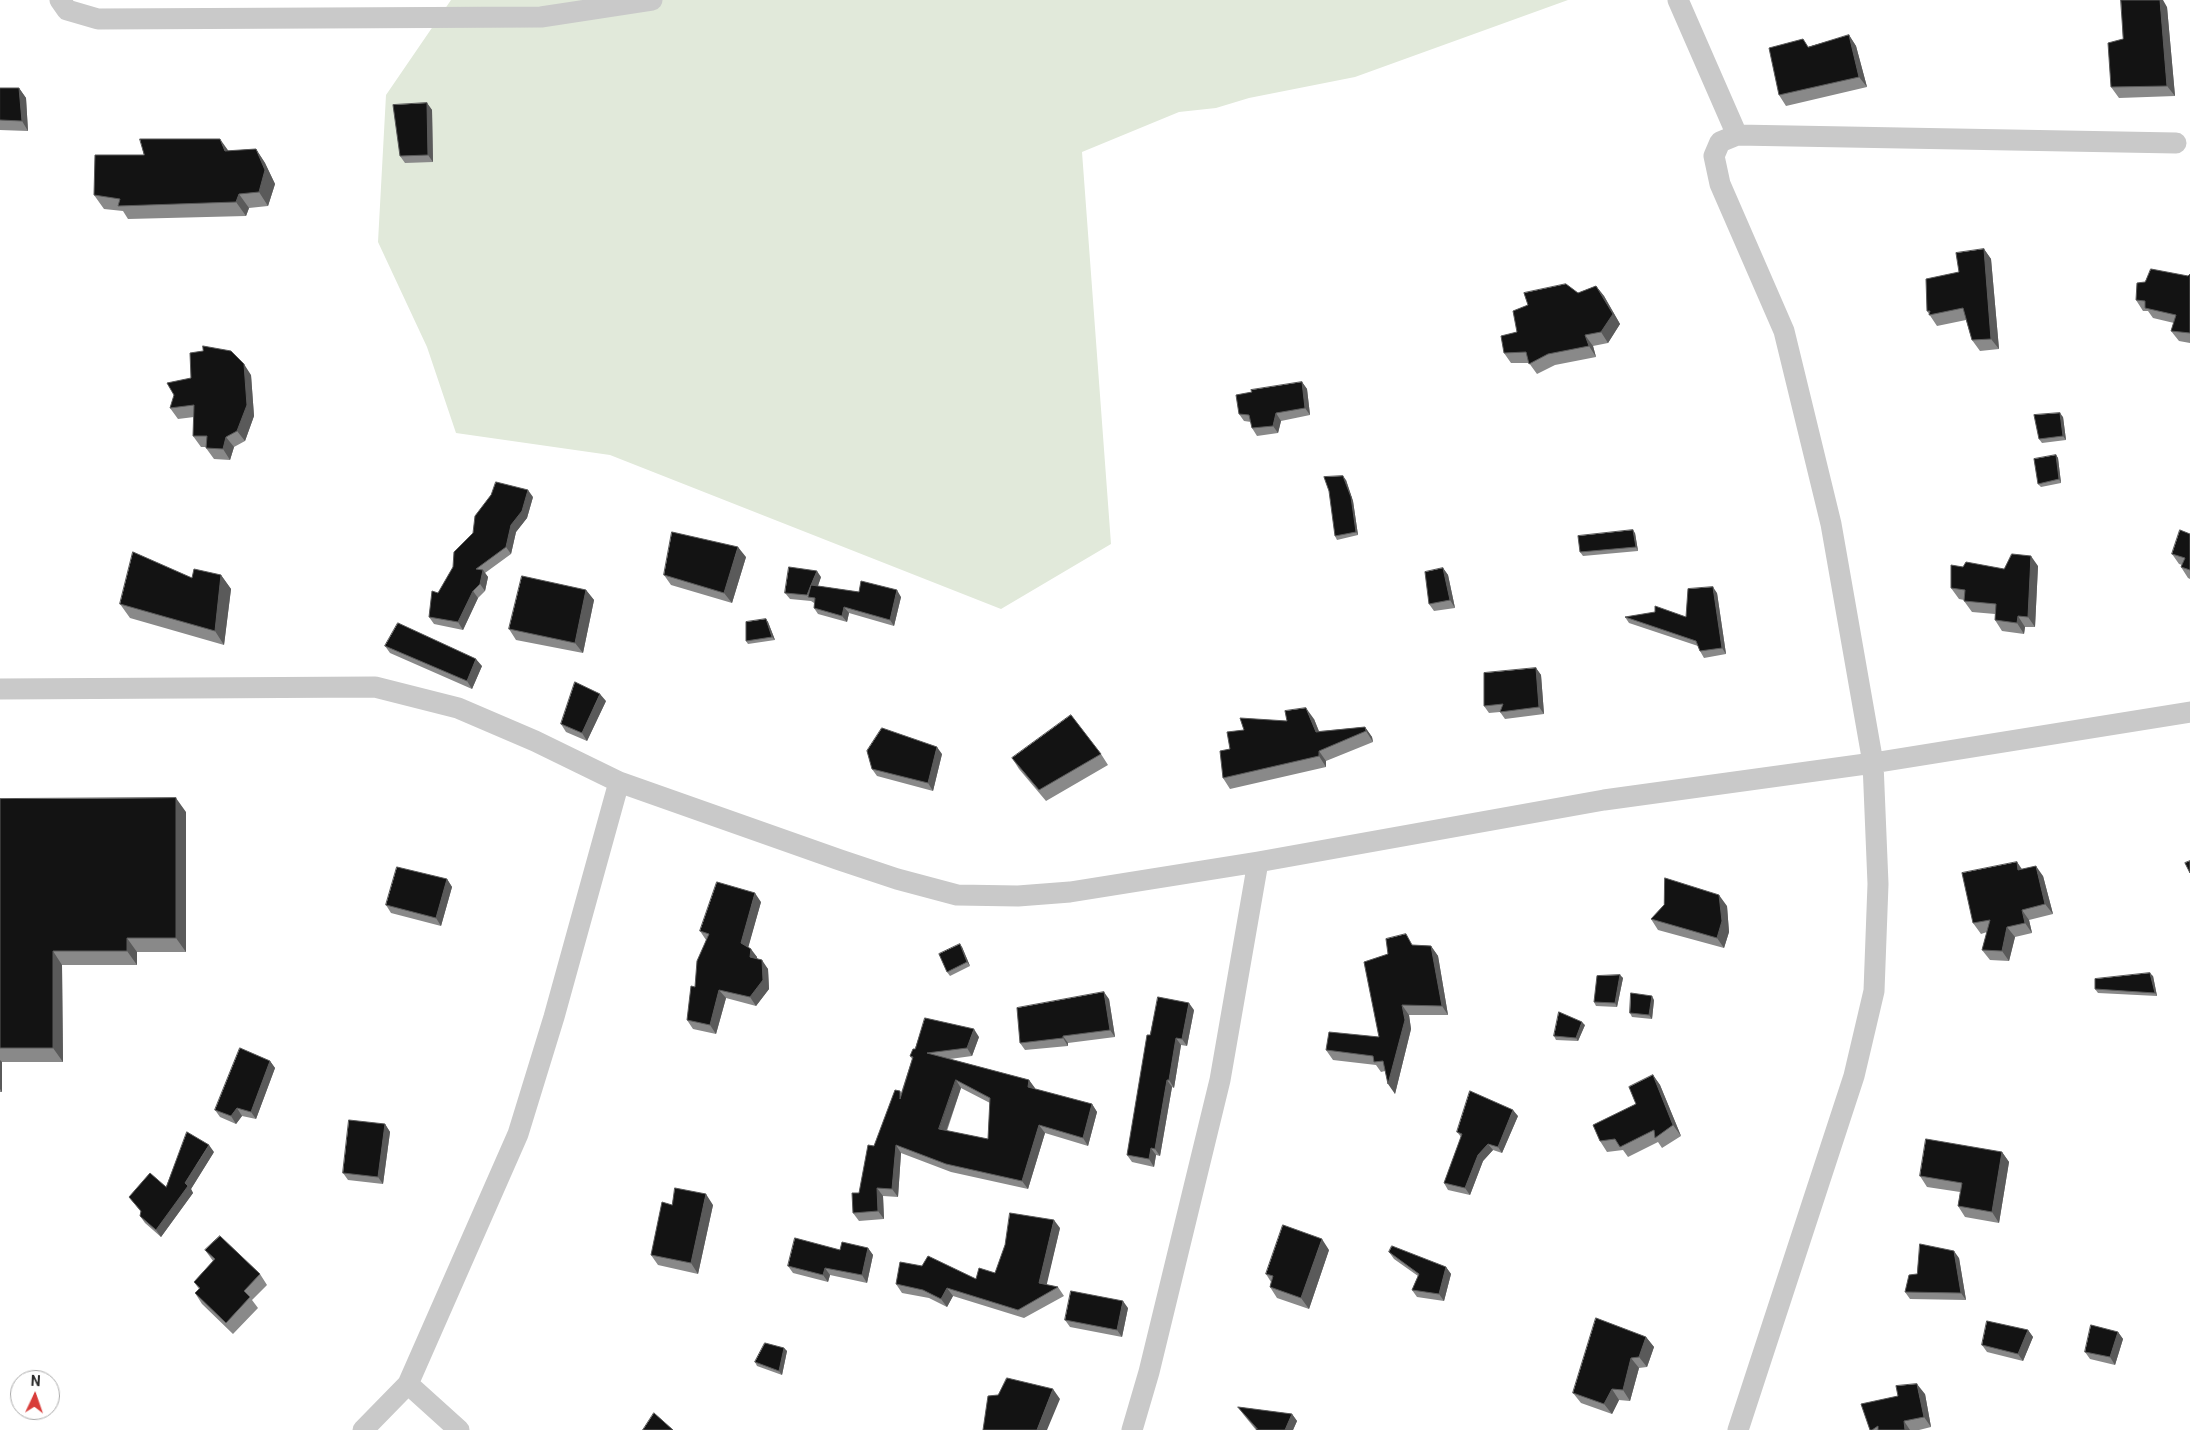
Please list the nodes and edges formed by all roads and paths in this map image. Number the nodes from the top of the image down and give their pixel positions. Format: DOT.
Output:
graph roads {
  1 [pos="60,0"];
  2 [pos="652,0"];
  3 [pos="1678,0"];
  4 [pos="1737,135"];
  5 [pos="2176,143"];
  6 [pos="0,689"];
  7 [pos="2190,712"];
  8 [pos="1873,763"];
  9 [pos="619,782"];
  10 [pos="1258,862"];
  11 [pos="408,1384"];
  12 [pos="363,1430"];
  13 [pos="459,1430"];
  14 [pos="1132,1430"];
  15 [pos="1738,1430"];
  1 -- 2 [label="street"];
  3 -- 4 [label="street"];
  4 -- 5 [label="street"];
  4 -- 8 [label="street"];
  6 -- 9 [label="street"];
  7 -- 8 [label="street"];
  8 -- 10 [label="street"];
  8 -- 15 [label="street"];
  9 -- 10 [label="street"];
  9 -- 11 [label="street"];
  10 -- 14 [label="street"];
  11 -- 12 [label="street"];
  11 -- 13 [label="street"];
}
